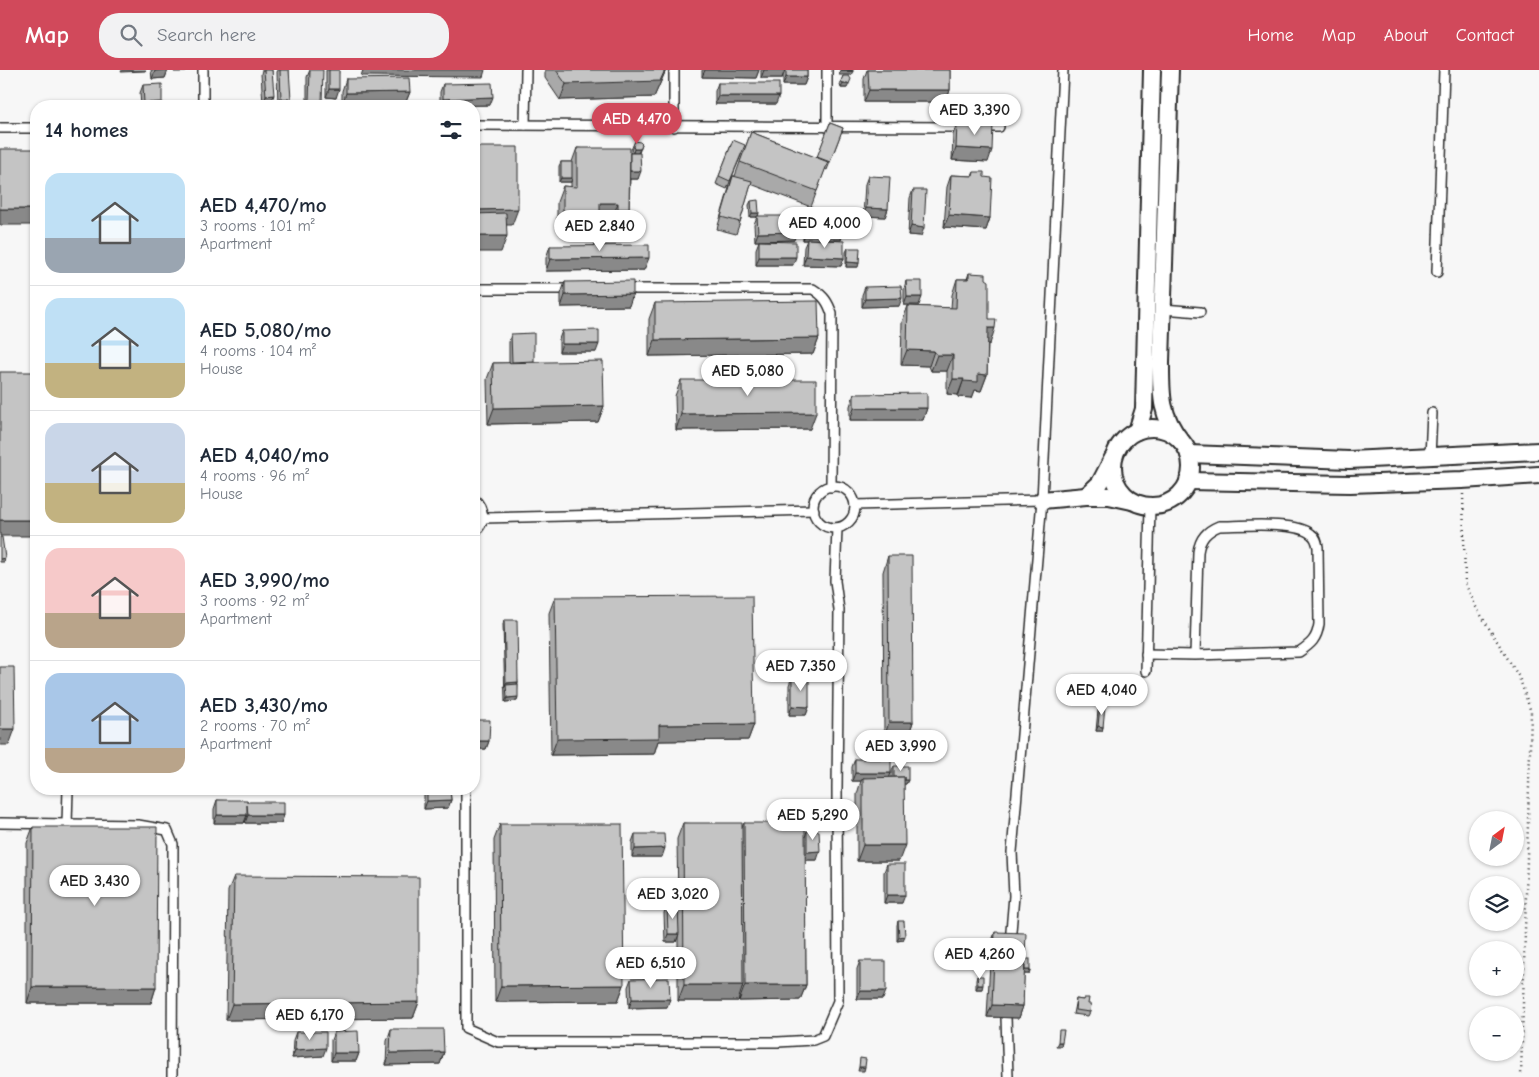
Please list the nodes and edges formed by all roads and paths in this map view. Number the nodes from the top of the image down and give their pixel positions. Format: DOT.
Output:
graph roads {
  1 [pos="203,70"];
  2 [pos="526,70"];
  3 [pos="674,70"];
  4 [pos="827,70"];
  5 [pos="1063,70"];
  6 [pos="1152,70"];
  7 [pos="1170,70"];
  8 [pos="1444,70"];
  9 [pos="203,100"];
  10 [pos="480,125"];
  11 [pos="526,125"];
  12 [pos="674,127"];
  13 [pos="827,127"];
  14 [pos="0,128"];
  15 [pos="30,128"];
  16 [pos="999,128"];
  17 [pos="1437,272"];
  18 [pos="480,289"];
  19 [pos="584,289"];
  20 [pos="614,289"];
  21 [pos="1163,310"];
  22 [pos="1200,312"];
  23 [pos="1432,414"];
  24 [pos="1138,431"];
  25 [pos="1185,447"];
  26 [pos="1539,450"];
  27 [pos="1115,456"];
  28 [pos="1430,457"];
  29 [pos="1349,460"];
  30 [pos="1539,475"];
  31 [pos="1462,480"];
  32 [pos="1188,481"];
  33 [pos="1350,484"];
  34 [pos="831,487"];
  35 [pos="1086,496"];
  36 [pos="1042,500"];
  37 [pos="480,504"];
  38 [pos="1143,504"];
  39 [pos="855,505"];
  40 [pos="814,510"];
  41 [pos="483,518"];
  42 [pos="480,524"];
  43 [pos="837,528"];
  44 [pos="1146,654"];
  45 [pos="1195,655"];
  46 [pos="1146,671"];
  47 [pos="68,795"];
  48 [pos="466,795"];
  49 [pos="0,823"];
  50 [pos="67,824"];
  51 [pos="1010,945"];
  52 [pos="1006,1018"];
  53 [pos="172,1077"];
  54 [pos="1008,1077"];
  55 [pos="1521,1077"];
  1 -- 9 [label="lane"];
  2 -- 11 [label="lane"];
  3 -- 12 [label="lane"];
  4 -- 13 [label="lane"];
  5 -- 36 [label="lane"];
  6 -- 24 [label="street"];
  7 -- 21 [label="street"];
  8 -- 17 [label="lane"];
  10 -- 11 [label="lane"];
  11 -- 12 [label="lane"];
  12 -- 13 [label="lane"];
  13 -- 16 [label="lane"];
  14 -- 15 [label="lane"];
  18 -- 19 [label="lane"];
  20 -- 34 [label="lane"];
  21 -- 22 [label="lane"];
  21 -- 25 [label="street"];
  23 -- 28 [label="lane"];
  24 -- 25 [label="street"];
  24 -- 27 [label="street"];
  25 -- 29 [label="street"];
  25 -- 32 [label="street"];
  26 -- 28 [label="street"];
  27 -- 35 [label="street"];
  27 -- 38 [label="street"];
  28 -- 29 [label="street"];
  29 -- 33 [label="street"];
  30 -- 31 [label="street"];
  31 -- 33 [label="street"];
  31 -- 55 [label="path"];
  32 -- 33 [label="street"];
  32 -- 38 [label="street"];
  34 -- 39 [label="lane"];
  34 -- 40 [label="lane"];
  35 -- 36 [label="street"];
  35 -- 38 [label="street"];
  36 -- 39 [label="lane"];
  36 -- 51 [label="lane"];
  37 -- 41 [label="lane"];
  38 -- 44 [label="lane"];
  39 -- 43 [label="lane"];
  40 -- 41 [label="lane"];
  40 -- 43 [label="lane"];
  41 -- 42 [label="lane"];
  43 -- 48 [label="lane"];
  44 -- 45 [label="lane"];
  44 -- 46 [label="lane"];
  45 -- 45 [label="lane"];
  47 -- 50 [label="lane"];
  49 -- 50 [label="lane"];
  50 -- 53 [label="lane"];
  52 -- 54 [label="lane"];
}
